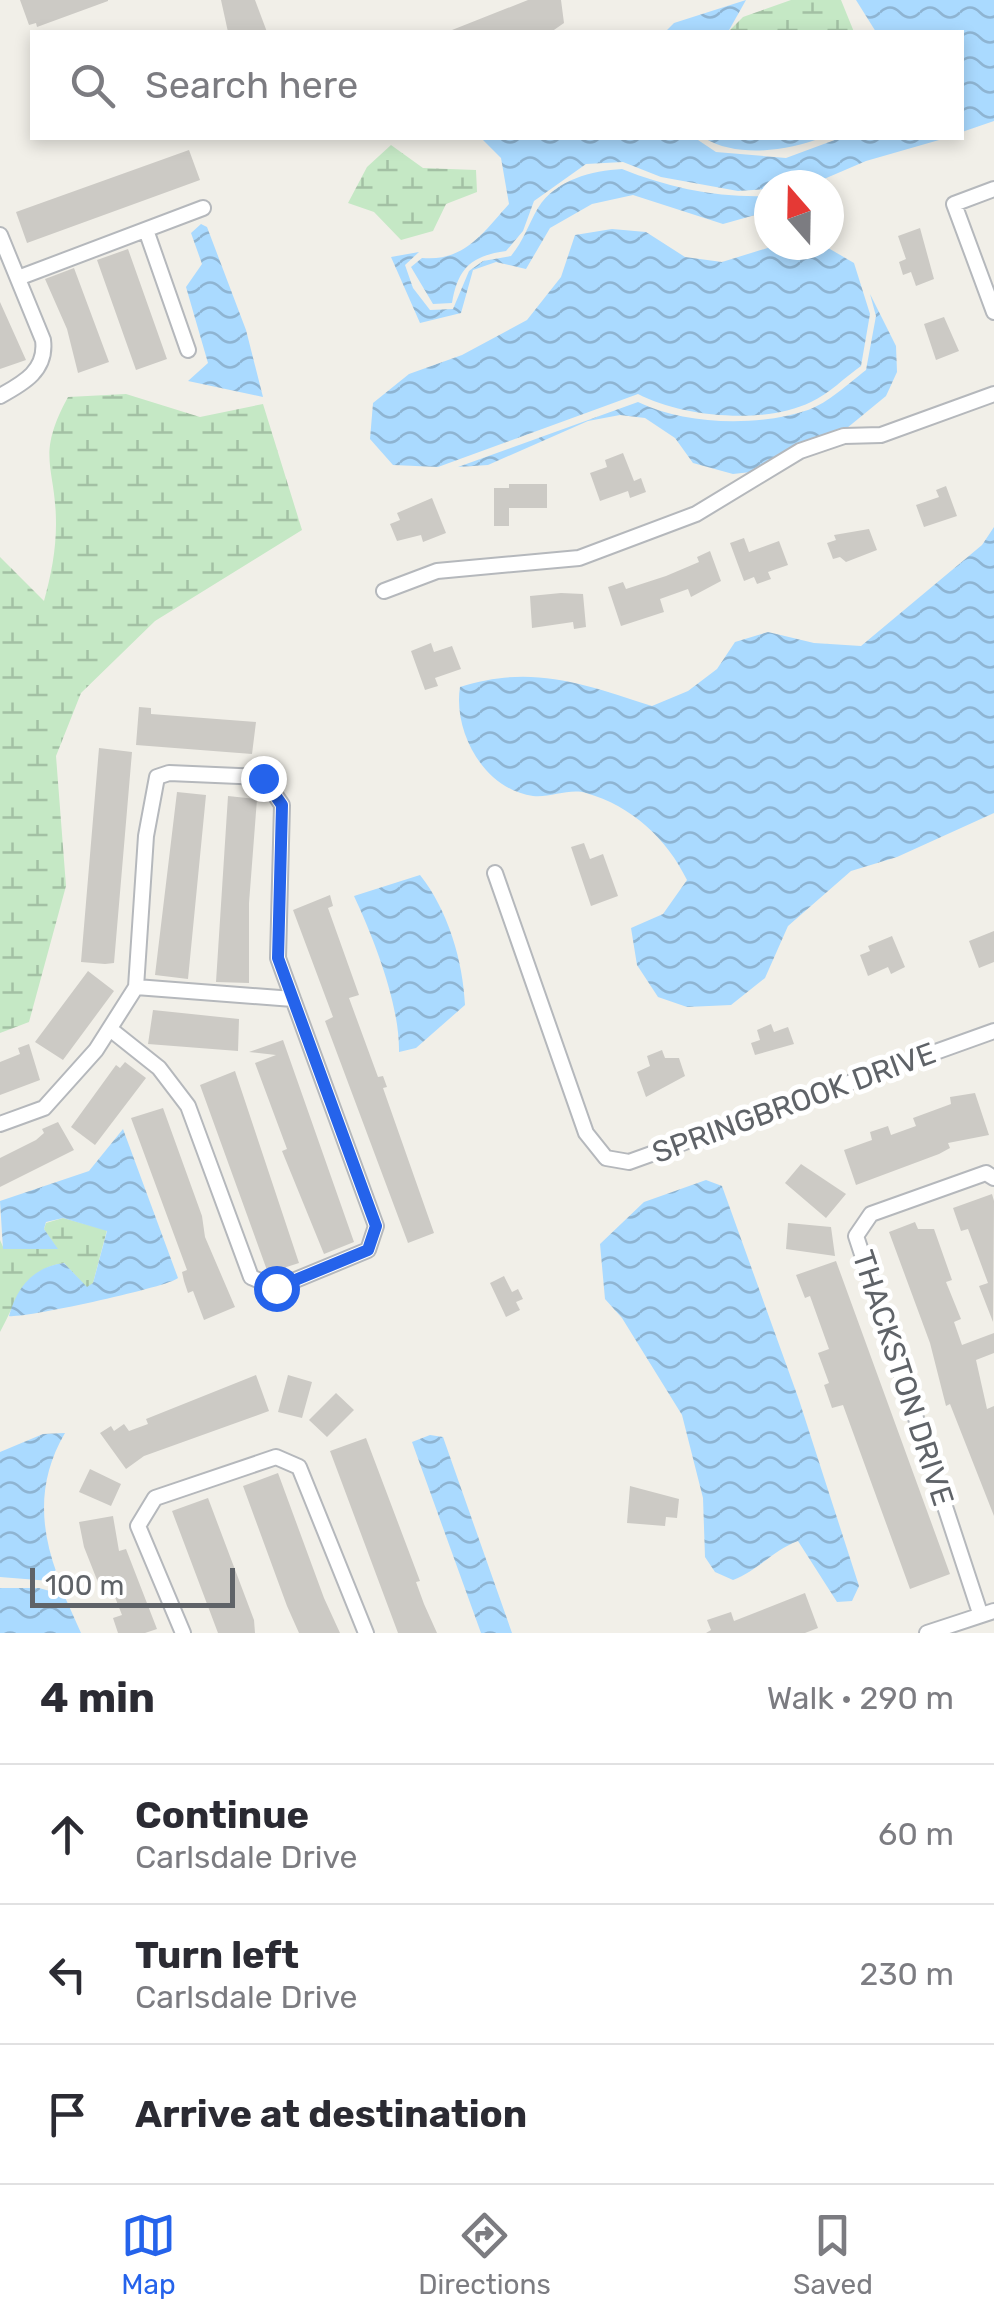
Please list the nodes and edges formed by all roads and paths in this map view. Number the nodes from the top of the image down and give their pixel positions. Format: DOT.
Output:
graph roads {
  1 [pos="994,190"];
  2 [pos="203,208"];
  3 [pos="146,230"];
  4 [pos="0,235"];
  5 [pos="18,278"];
  6 [pos="994,312"];
  7 [pos="188,350"];
  8 [pos="994,394"];
  9 [pos="0,396"];
  10 [pos="384,592"];
  11 [pos="495,873"];
  12 [pos="136,987"];
  13 [pos="293,999"];
  14 [pos="110,1029"];
  15 [pos="994,1031"];
  16 [pos="0,1124"];
  17 [pos="994,1178"];
  18 [pos="987,1612"];
  19 [pos="183,1633"];
  20 [pos="366,1633"];
  21 [pos="927,1633"];
  1 -- 6 [label="street"];
  2 -- 3 [label="street"];
  3 -- 5 [label="street"];
  3 -- 7 [label="street"];
  4 -- 5 [label="street"];
  5 -- 9 [label="street"];
  8 -- 10 [label="street"];
  11 -- 15 [label="street, SPRINGBROOK DRIVE"];
  12 -- 13 [label="street"];
  12 -- 13 [label="street"];
  12 -- 14 [label="street"];
  13 -- 14 [label="street"];
  14 -- 16 [label="street"];
  17 -- 18 [label="street, THACKSTON DRIVE"];
  18 -- 21 [label="street"];
  19 -- 20 [label="street"];
}
